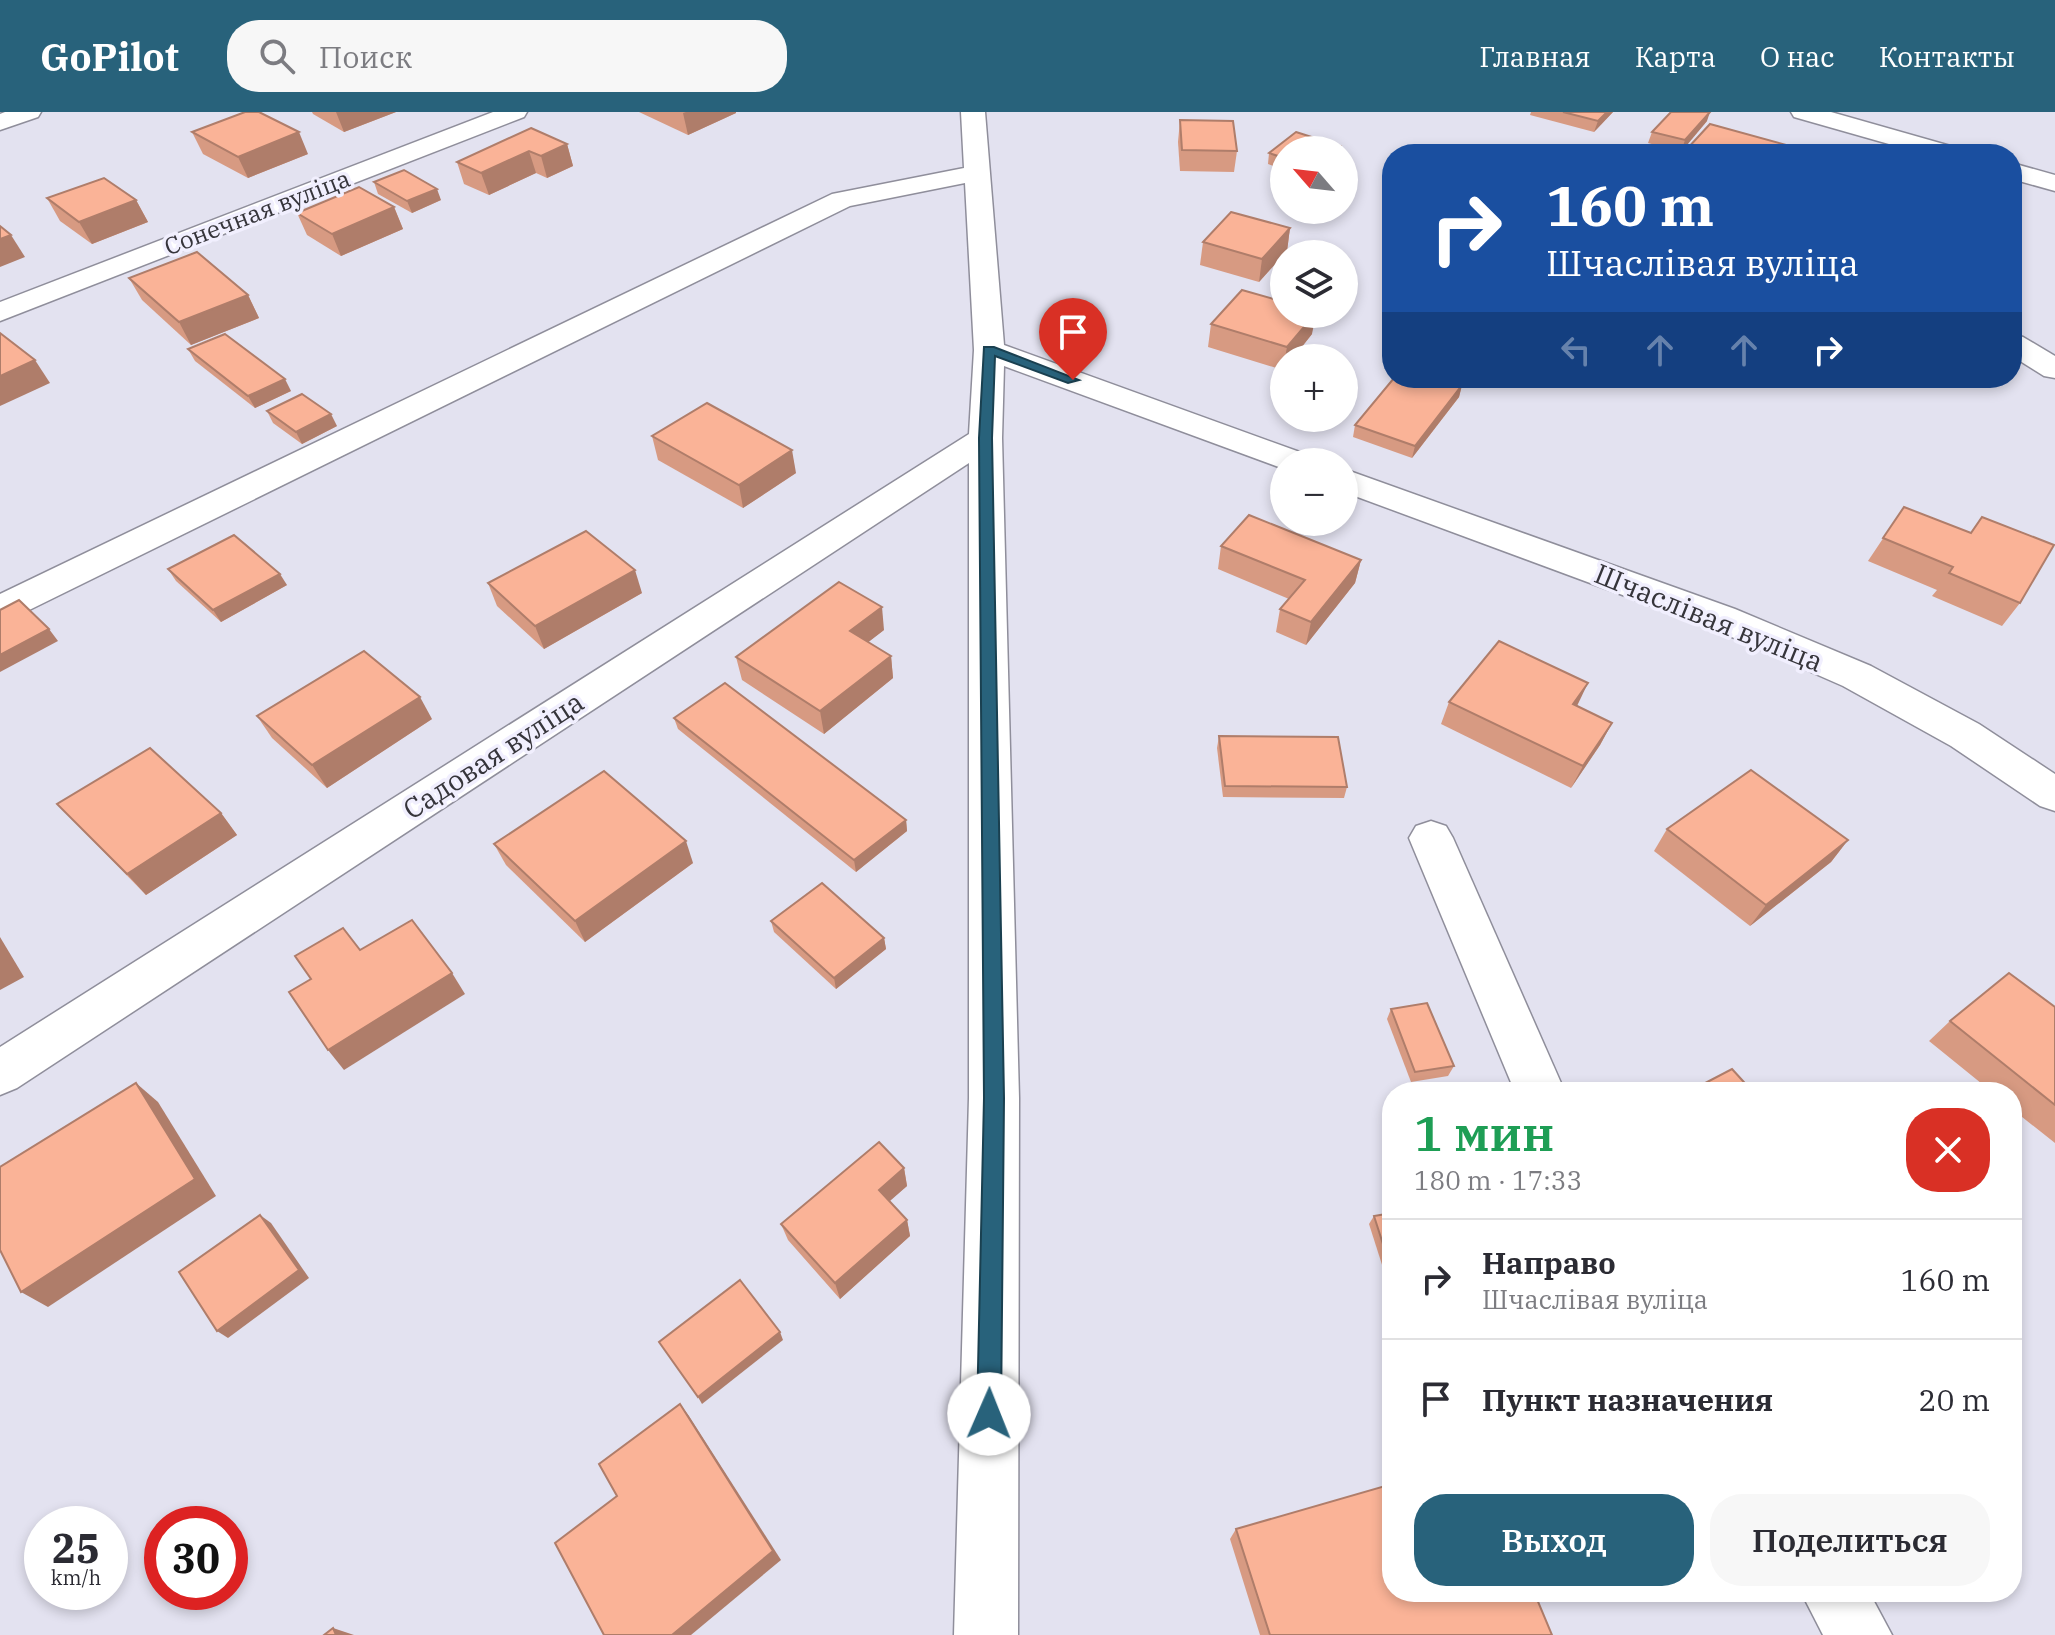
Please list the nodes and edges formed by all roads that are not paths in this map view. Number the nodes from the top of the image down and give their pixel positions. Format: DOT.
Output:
graph roads {
  1 [pos="29,112"];
  2 [pos="515,112"];
  3 [pos="973,112"];
  4 [pos="1803,112"];
  5 [pos="0,122"];
  6 [pos="1917,144"];
  7 [pos="977,173"];
  8 [pos="2022,174"];
  9 [pos="2055,183"];
  10 [pos="0,312"];
  11 [pos="2022,349"];
  12 [pos="989,350"];
  13 [pos="2055,369"];
  14 [pos="985,438"];
  15 [pos="1270,453"];
  16 [pos="1358,485"];
  17 [pos="0,609"];
  18 [pos="2055,795"];
  19 [pos="1431,838"];
  20 [pos="0,1073"];
  21 [pos="1536,1082"];
  22 [pos="1839,1602"];
  23 [pos="986,1635"];
  24 [pos="1860,1635"];
  1 -- 5 [label="street"];
  2 -- 10 [label="street, Сонечная вуліца"];
  3 -- 7 [label="street"];
  4 -- 6 [label="street"];
  7 -- 12 [label="street"];
  7 -- 17 [label="street"];
  8 -- 9 [label="street"];
  11 -- 13 [label="street"];
  12 -- 14 [label="street"];
  12 -- 15 [label="street"];
  14 -- 20 [label="street, Садовая вуліца"];
  14 -- 23 [label="street"];
  16 -- 18 [label="street, Шчаслівая вуліца"];
  19 -- 21 [label="street"];
  22 -- 24 [label="street"];
}
